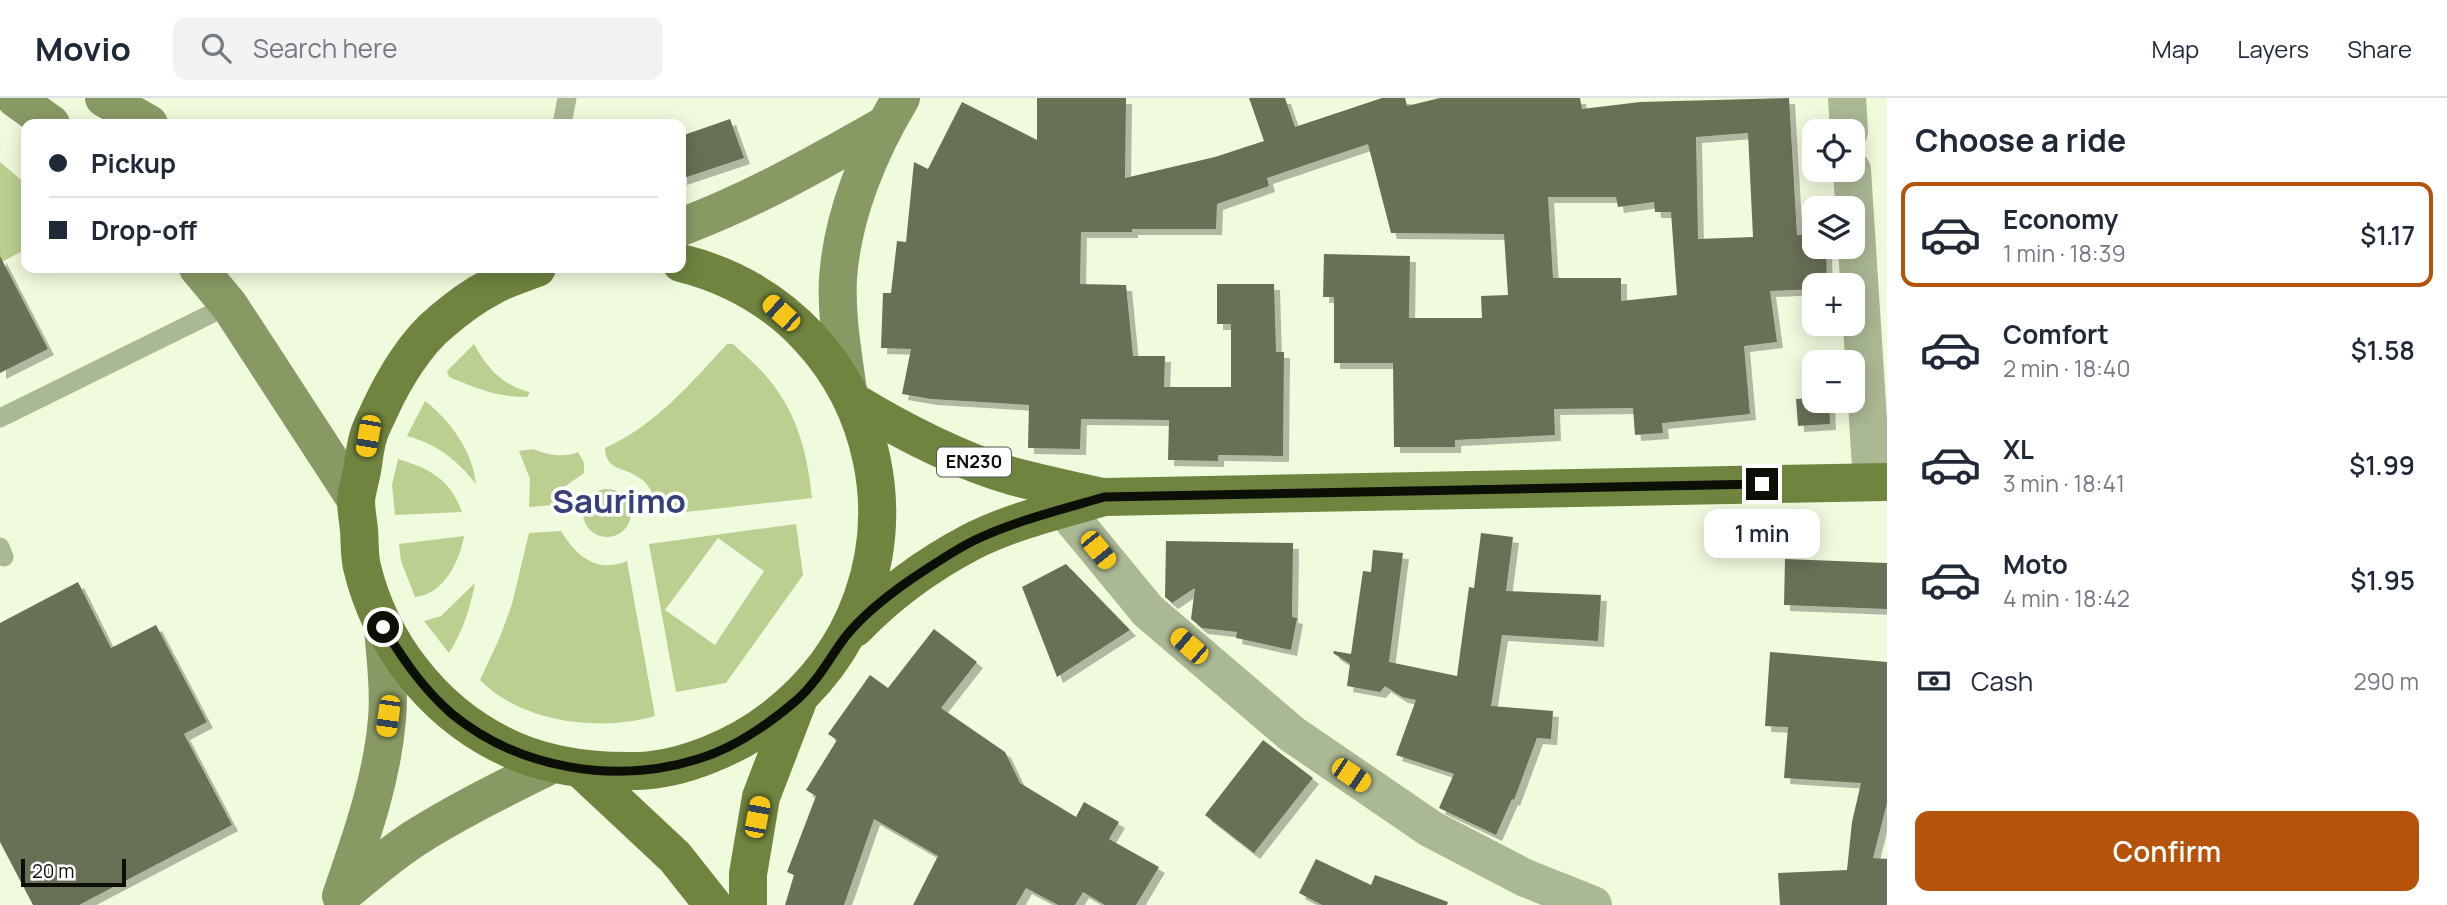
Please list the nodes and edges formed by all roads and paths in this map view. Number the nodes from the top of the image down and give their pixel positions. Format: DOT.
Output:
graph roads {
  1 [pos="15,98"];
  2 [pos="567,98"];
  3 [pos="1847,98"];
  4 [pos="101,108"];
  5 [pos="893,111"];
  6 [pos="44,119"];
  7 [pos="134,119"];
  8 [pos="563,119"];
  9 [pos="1848,119"];
  10 [pos="1853,182"];
  11 [pos="686,225"];
  12 [pos="686,264"];
  13 [pos="202,273"];
  14 [pos="524,273"];
  15 [pos="229,305"];
  16 [pos="851,397"];
  17 [pos="0,418"];
  18 [pos="1879,482"];
  19 [pos="1104,497"];
  20 [pos="356,500"];
  21 [pos="1064,509"];
  22 [pos="383,627"];
  23 [pos="847,636"];
  24 [pos="799,698"];
  25 [pos="568,767"];
  26 [pos="338,900"];
  27 [pos="713,905"];
  28 [pos="748,905"];
  29 [pos="1592,905"];
  1 -- 6 [label="street"];
  2 -- 8 [label="lane"];
  3 -- 9 [label="street"];
  4 -- 7 [label="street"];
  5 -- 11 [label="street"];
  5 -- 16 [label="street"];
  10 -- 18 [label="street"];
  12 -- 16 [label="main road, EN230"];
  13 -- 15 [label="street"];
  14 -- 20 [label="main road, EN230"];
  15 -- 17 [label="lane"];
  15 -- 20 [label="street"];
  16 -- 19 [label="main road, EN230"];
  16 -- 23 [label="main road, EN230"];
  18 -- 19 [label="main road, EN230"];
  19 -- 21 [label="main road, EN230"];
  20 -- 22 [label="main road, EN230"];
  21 -- 23 [label="main road, EN230"];
  21 -- 29 [label="street"];
  22 -- 25 [label="main road, EN230"];
  22 -- 26 [label="street"];
  23 -- 24 [label="main road, EN230"];
  24 -- 25 [label="main road, EN230"];
  24 -- 28 [label="main road, EN230"];
  25 -- 26 [label="street"];
  25 -- 27 [label="main road, EN230"];
}
